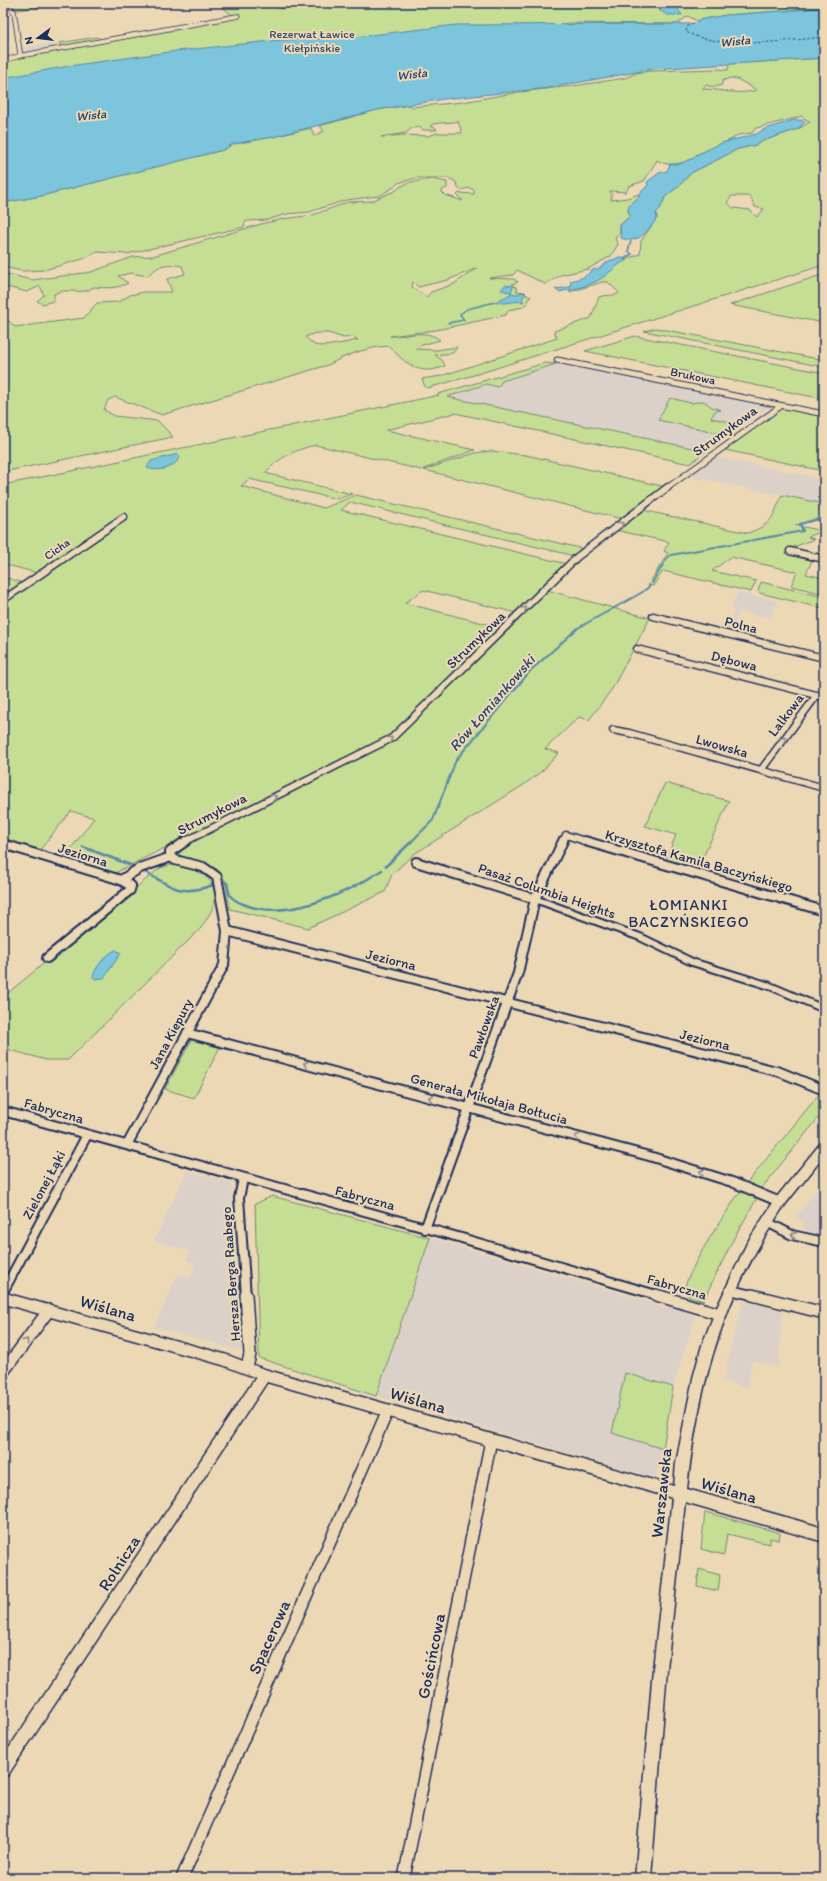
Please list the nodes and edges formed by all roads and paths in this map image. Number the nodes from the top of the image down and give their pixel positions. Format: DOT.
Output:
graph roads {
  1 [pos="8,3"];
  2 [pos="238,16"];
  3 [pos="19,56"];
  4 [pos="3,61"];
  5 [pos="557,360"];
  6 [pos="781,406"];
  7 [pos="824,414"];
  8 [pos="124,517"];
  9 [pos="790,551"];
  10 [pos="824,558"];
  11 [pos="3,600"];
  12 [pos="653,616"];
  13 [pos="637,649"];
  14 [pos="824,658"];
  15 [pos="820,696"];
  16 [pos="613,730"];
  17 [pos="761,770"];
  18 [pos="824,788"];
  19 [pos="566,835"];
  20 [pos="3,844"];
  21 [pos="171,857"];
  22 [pos="416,862"];
  23 [pos="121,880"];
  24 [pos="535,899"];
  25 [pos="824,911"];
  26 [pos="227,931"];
  27 [pos="47,958"];
  28 [pos="508,1002"];
  29 [pos="824,1009"];
  30 [pos="187,1033"];
  31 [pos="824,1090"];
  32 [pos="469,1108"];
  33 [pos="3,1111"];
  34 [pos="87,1135"];
  35 [pos="126,1145"];
  36 [pos="824,1147"];
  37 [pos="243,1179"];
  38 [pos="780,1202"];
  39 [pos="767,1222"];
  40 [pos="425,1229"];
  41 [pos="824,1242"];
  42 [pos="730,1290"];
  43 [pos="3,1292"];
  44 [pos="3,1298"];
  45 [pos="49,1310"];
  46 [pos="824,1313"];
  47 [pos="720,1314"];
  48 [pos="247,1368"];
  49 [pos="3,1372"];
  50 [pos="264,1375"];
  51 [pos="388,1410"];
  52 [pos="491,1440"];
  53 [pos="680,1495"];
  54 [pos="824,1535"];
  55 [pos="3,1770"];
  56 [pos="182,1878"];
  57 [pos="404,1878"];
  58 [pos="642,1878"];
  1 -- 3 [label="street"];
  2 -- 3 [label="street"];
  3 -- 4 [label="street"];
  5 -- 6 [label="street, Brukowa"];
  6 -- 7 [label="street, Brukowa"];
  21 -- 6 [label="street, Strumykowa, one-way"];
  8 -- 11 [label="street, Cicha"];
  9 -- 10 [label="street"];
  12 -- 14 [label="street, Polna"];
  13 -- 15 [label="street, Dębowa"];
  17 -- 15 [label="street, Lalkowa, one-way"];
  16 -- 17 [label="street, Lwowska"];
  17 -- 18 [label="street, Lwowska"];
  19 -- 24 [label="street, Pawłowska"];
  19 -- 25 [label="street, Krzysztofa Kamila Baczyńskiego"];
  20 -- 23 [label="street, Jeziorna"];
  21 -- 23 [label="street, Jeziorna"];
  21 -- 26 [label="street"];
  22 -- 24 [label="street, Pasaż Columbia Heights"];
  23 -- 27 [label="street"];
  24 -- 28 [label="street, Pawłowska"];
  24 -- 29 [label="street, Pasaż Columbia Heights"];
  26 -- 28 [label="street, Jeziorna"];
  26 -- 30 [label="street, Jana Kiepury"];
  28 -- 31 [label="street, Jeziorna"];
  28 -- 32 [label="street, Pawłowska"];
  32 -- 30 [label="street, Generała Mikołaja Bołtucia, one-way"];
  30 -- 35 [label="street, Jana Kiepury"];
  38 -- 32 [label="street, Generała Mikołaja Bołtucia, one-way"];
  32 -- 40 [label="street, Pawłowska"];
  33 -- 34 [label="street, Fabryczna"];
  34 -- 35 [label="street, Fabryczna"];
  34 -- 43 [label="street, Zielonej Łąki"];
  35 -- 37 [label="street, Fabryczna"];
  36 -- 38 [label="street, Warszawska"];
  37 -- 40 [label="street, Fabryczna"];
  37 -- 48 [label="street, Hersza Berga Raabego"];
  38 -- 39 [label="street, Warszawska"];
  41 -- 39 [label="street, one-way"];
  39 -- 42 [label="street, Warszawska"];
  40 -- 47 [label="street, Fabryczna"];
  42 -- 46 [label="street"];
  42 -- 47 [label="street, Warszawska"];
  44 -- 45 [label="street, Wiślana"];
  45 -- 48 [label="street, Wiślana"];
  49 -- 45 [label="street, one-way"];
  47 -- 53 [label="street, Warszawska"];
  48 -- 50 [label="street, Wiślana"];
  50 -- 51 [label="street, Wiślana"];
  50 -- 55 [label="street, Rolnicza"];
  51 -- 52 [label="street, Wiślana"];
  51 -- 56 [label="street, Spacerowa"];
  52 -- 53 [label="street, Wiślana"];
  52 -- 57 [label="street, Gościńcowa"];
  53 -- 54 [label="street, Wiślana"];
  53 -- 58 [label="street, Warszawska"];
}
